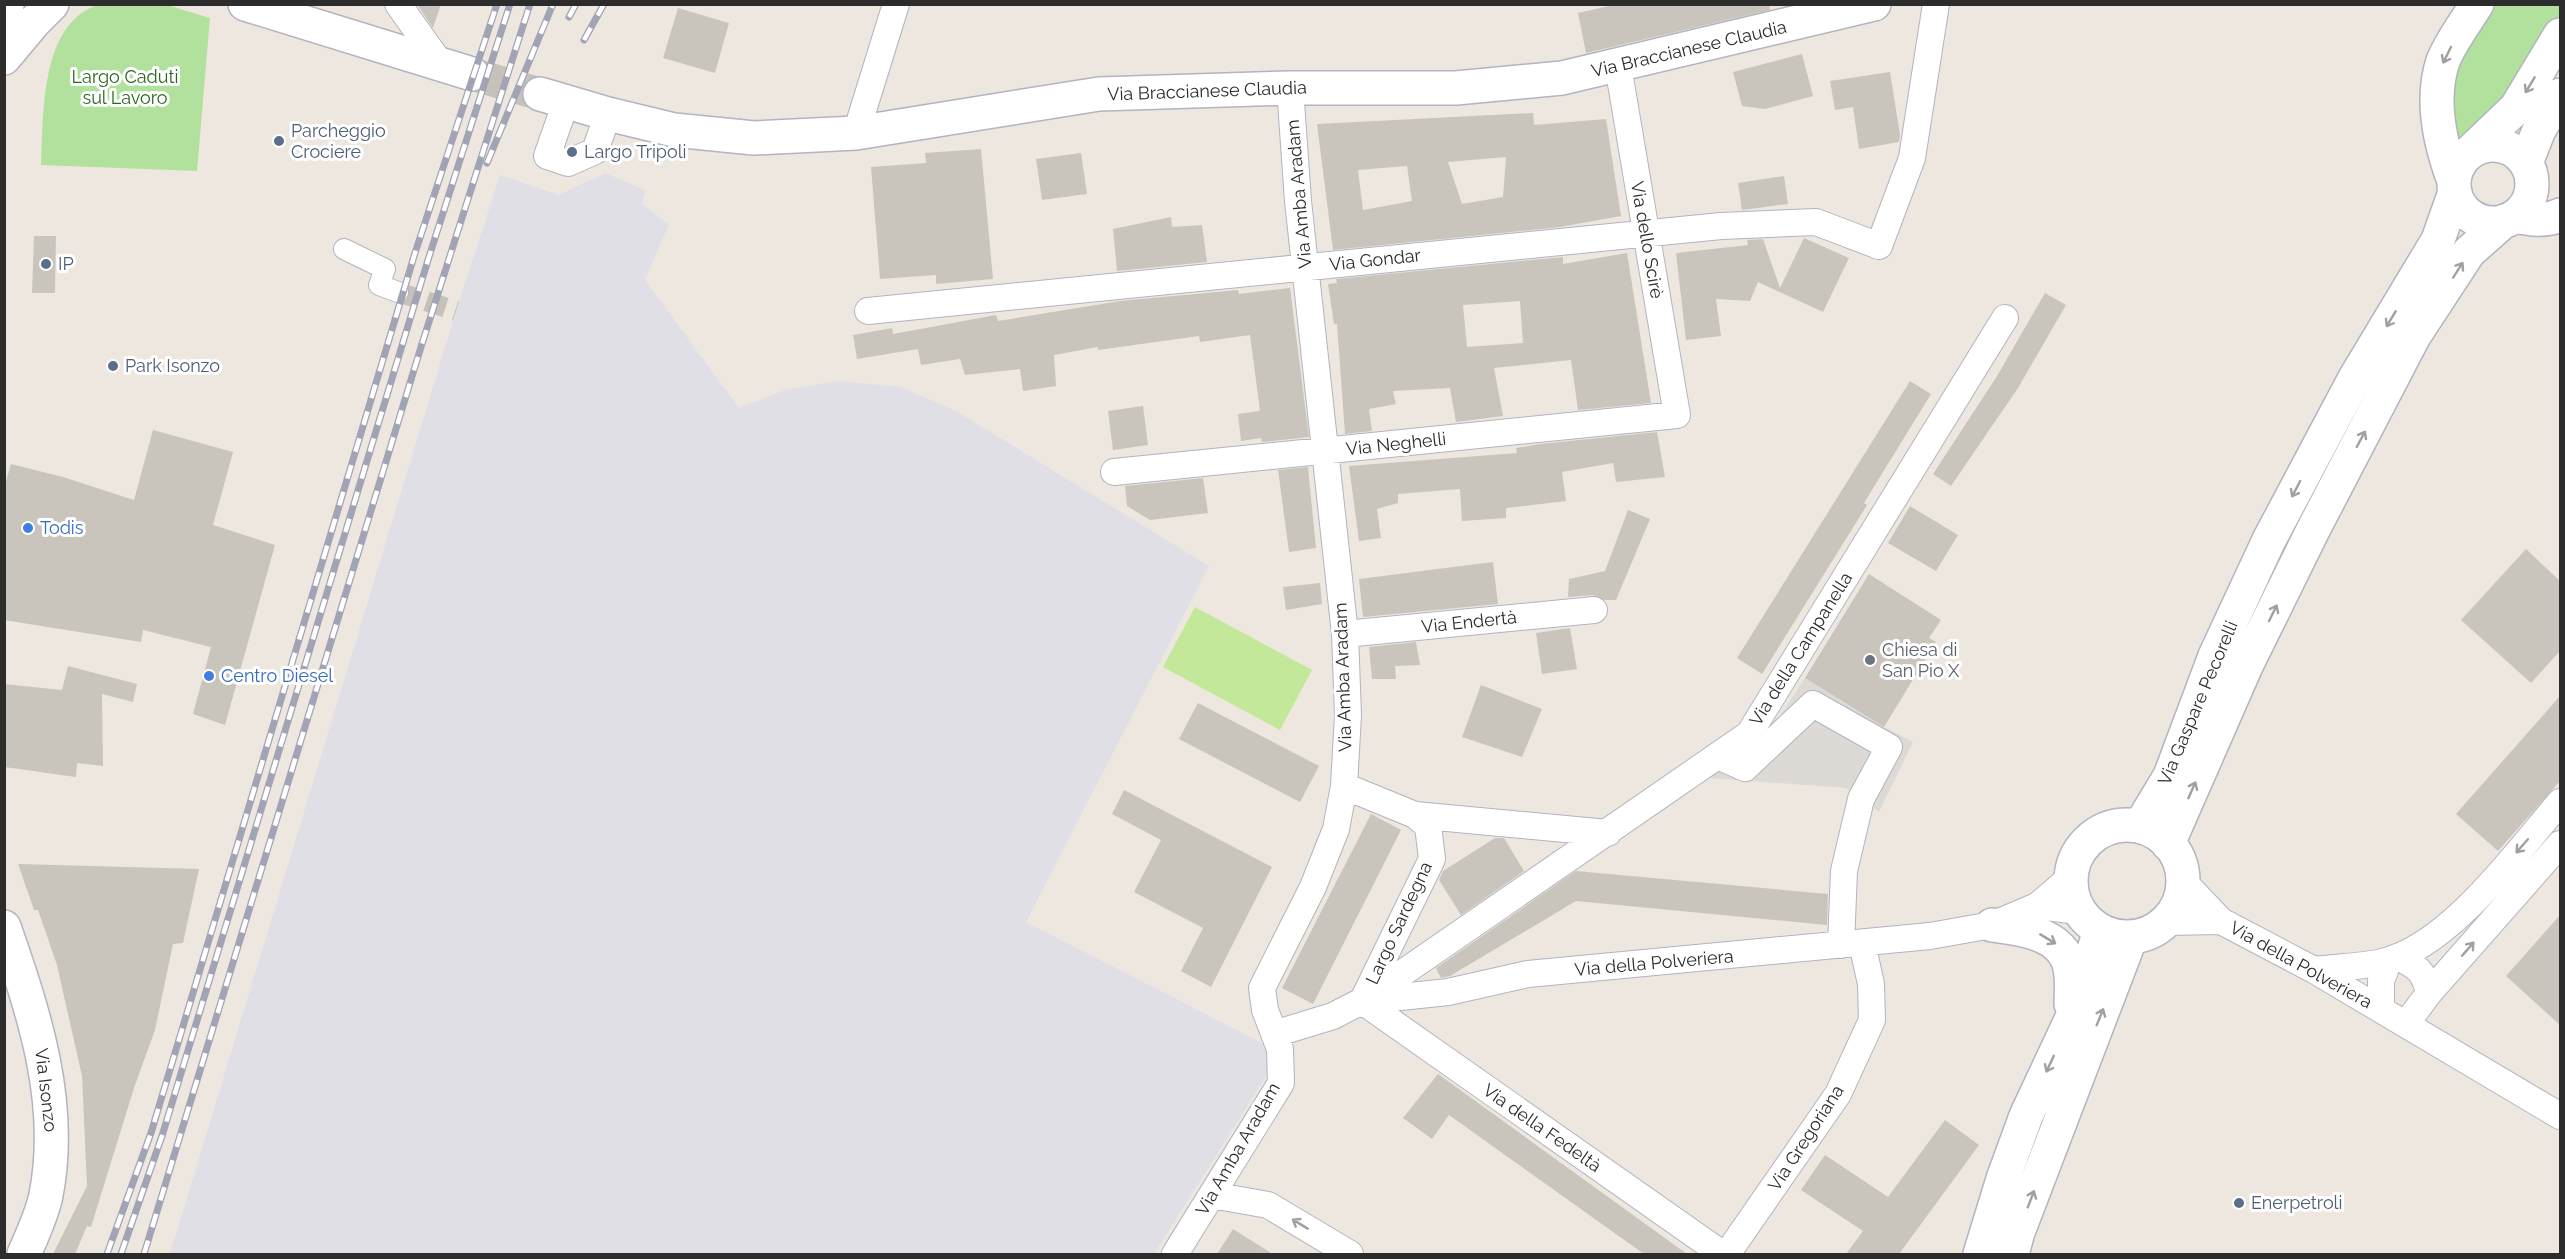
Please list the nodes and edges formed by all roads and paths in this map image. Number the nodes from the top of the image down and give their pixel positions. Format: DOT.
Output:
graph roads {
  1 [pos="7,4"];
  2 [pos="52,4"];
  3 [pos="245,4"];
  4 [pos="398,4"];
  5 [pos="896,4"];
  6 [pos="1874,4"];
  7 [pos="1936,4"];
  8 [pos="2477,4"];
  9 [pos="2560,35"];
  10 [pos="4,44"];
  11 [pos="4,58"];
  12 [pos="1618,66"];
  13 [pos="457,70"];
  14 [pos="1290,88"];
  15 [pos="2560,95"];
  16 [pos="553,98"];
  17 [pos="608,114"];
  18 [pos="856,133"];
  19 [pos="2470,152"];
  20 [pos="2526,163"];
  21 [pos="2455,186"];
  22 [pos="2560,215"];
  23 [pos="2510,218"];
  24 [pos="1646,233"];
  25 [pos="344,249"];
  26 [pos="1305,267"];
  27 [pos="398,292"];
  28 [pos="868,310"];
  29 [pos="2005,318"];
  30 [pos="1677,414"];
  31 [pos="1325,451"];
  32 [pos="1114,472"];
  33 [pos="1594,610"];
  34 [pos="1345,634"];
  35 [pos="1718,756"];
  36 [pos="1344,786"];
  37 [pos="2560,802"];
  38 [pos="1415,815"];
  39 [pos="2140,826"];
  40 [pos="1608,833"];
  41 [pos="2169,844"];
  42 [pos="2560,844"];
  43 [pos="2070,878"];
  44 [pos="2183,881"];
  45 [pos="2037,906"];
  46 [pos="2089,921"];
  47 [pos="2221,921"];
  48 [pos="2165,922"];
  49 [pos="1992,925"];
  50 [pos="4,927"];
  51 [pos="2131,937"];
  52 [pos="1852,944"];
  53 [pos="2393,958"];
  54 [pos="2314,970"];
  55 [pos="2429,993"];
  56 [pos="1362,1001"];
  57 [pos="2381,1010"];
  58 [pos="2072,1020"];
  59 [pos="2406,1024"];
  60 [pos="1274,1034"];
  61 [pos="2560,1116"];
  62 [pos="1212,1195"];
  63 [pos="24,1254"];
  64 [pos="1175,1254"];
  65 [pos="1350,1254"];
  66 [pos="1722,1254"];
  67 [pos="1727,1254"];
  68 [pos="1980,1254"];
  69 [pos="2012,1254"];
  1 -- 10 [label="street"];
  2 -- 11 [label="street"];
  3 -- 13 [label="street"];
  4 -- 13 [label="street"];
  5 -- 18 [label="street"];
  6 -- 12 [label="street, Via Braccianese Claudia"];
  7 -- 24 [label="street, Via Gondar"];
  8 -- 21 [label="street, one-way"];
  9 -- 19 [label="street, one-way"];
  12 -- 14 [label="street, Via Braccianese Claudia"];
  12 -- 24 [label="street, Via dello Scirè"];
  14 -- 18 [label="street, Via Braccianese Claudia"];
  14 -- 26 [label="street, Via Amba Aradam"];
  15 -- 20 [label="street"];
  16 -- 17 [label="street, Via Braccianese Claudia"];
  16 -- 17 [label="street"];
  17 -- 18 [label="street, Via Braccianese Claudia"];
  19 -- 20 [label="street"];
  19 -- 21 [label="street"];
  20 -- 23 [label="street"];
  21 -- 23 [label="street"];
  21 -- 39 [label="street, Via Gaspare Pecorelli, one-way"];
  22 -- 23 [label="street"];
  41 -- 23 [label="street, Via Gaspare Pecorelli, one-way"];
  24 -- 26 [label="street, Via Gondar"];
  24 -- 30 [label="street, Via dello Scirè"];
  25 -- 27 [label="street"];
  26 -- 28 [label="street, Via Gondar"];
  26 -- 31 [label="street, Via Amba Aradam"];
  29 -- 35 [label="street, Via della Campanella"];
  30 -- 31 [label="street, Via Neghelli"];
  31 -- 32 [label="street, Via Neghelli"];
  31 -- 34 [label="street, Via Amba Aradam"];
  33 -- 34 [label="street, Via Endertà"];
  34 -- 36 [label="street, Via Amba Aradam"];
  35 -- 40 [label="street, Via della Campanella"];
  35 -- 52 [label="street, Via Gregoriana"];
  36 -- 38 [label="street"];
  36 -- 60 [label="street, Via Amba Aradam"];
  37 -- 53 [label="street, one-way"];
  38 -- 40 [label="street"];
  38 -- 56 [label="street, Largo Sardegna"];
  39 -- 41 [label="street"];
  39 -- 43 [label="street"];
  40 -- 56 [label="street, Via della Campanella"];
  41 -- 44 [label="street"];
  55 -- 42 [label="street, one-way"];
  43 -- 45 [label="street, Via della Polveriera"];
  43 -- 46 [label="street"];
  44 -- 47 [label="street, Via della Polveriera"];
  44 -- 48 [label="street"];
  45 -- 46 [label="street, Via della Polveriera"];
  45 -- 49 [label="street, Via della Polveriera"];
  46 -- 51 [label="street"];
  46 -- 58 [label="street"];
  47 -- 48 [label="street, Via della Polveriera"];
  47 -- 54 [label="street, Via della Polveriera"];
  48 -- 51 [label="street"];
  49 -- 52 [label="street, Via della Polveriera"];
  49 -- 58 [label="street, one-way"];
  50 -- 63 [label="street, Via Isonzo"];
  69 -- 51 [label="street, one-way"];
  52 -- 56 [label="street, Via della Polveriera"];
  52 -- 67 [label="street, Via Gregoriana"];
  53 -- 54 [label="street"];
  53 -- 55 [label="street"];
  53 -- 57 [label="street"];
  54 -- 57 [label="street, Via della Polveriera"];
  55 -- 59 [label="street"];
  56 -- 60 [label="street, Via della Polveriera"];
  56 -- 66 [label="street, Via della Fedeltà"];
  57 -- 59 [label="street"];
  58 -- 68 [label="street, one-way"];
  59 -- 61 [label="street"];
  60 -- 62 [label="street, Via Amba Aradam"];
  62 -- 64 [label="street, Via Amba Aradam"];
  65 -- 62 [label="street, one-way"];
}
